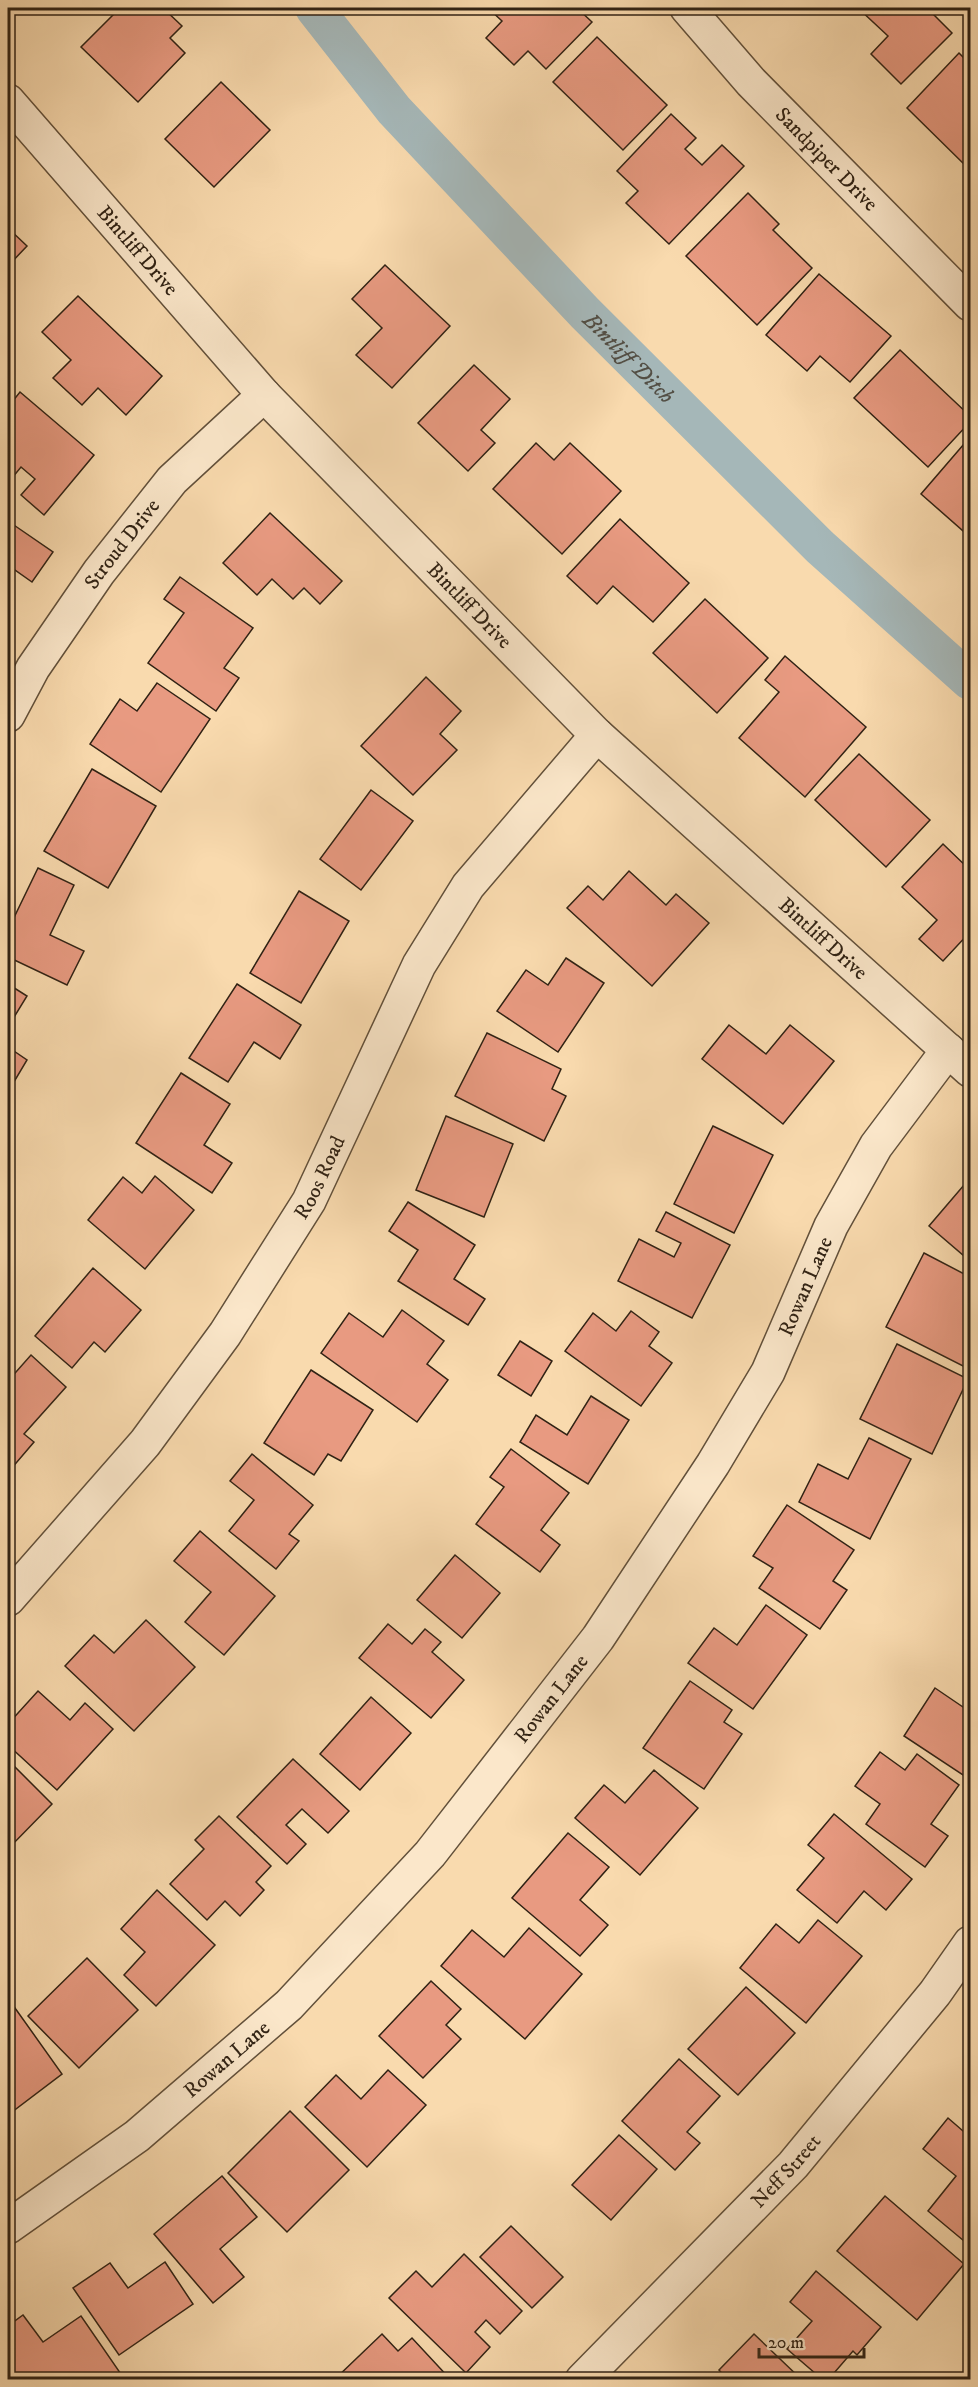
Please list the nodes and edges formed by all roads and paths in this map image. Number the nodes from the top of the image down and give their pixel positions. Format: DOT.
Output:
graph roads {
  1 [pos="687,8"];
  2 [pos="8,101"];
  3 [pos="970,304"];
  4 [pos="264,395"];
  5 [pos="8,715"];
  6 [pos="597,735"];
  7 [pos="959,1060"];
  8 [pos="8,1599"];
  9 [pos="970,1943"];
  10 [pos="8,2227"];
  11 [pos="582,2379"];
  1 -- 3 [label="street, Sandpiper Drive"];
  2 -- 4 [label="street, Bintliff Drive"];
  4 -- 5 [label="street, Stroud Drive"];
  4 -- 6 [label="street, Bintliff Drive"];
  6 -- 7 [label="street, Bintliff Drive"];
  6 -- 8 [label="street, Roos Road"];
  7 -- 10 [label="street, Rowan Lane"];
  9 -- 11 [label="street, Neff Street"];
}
